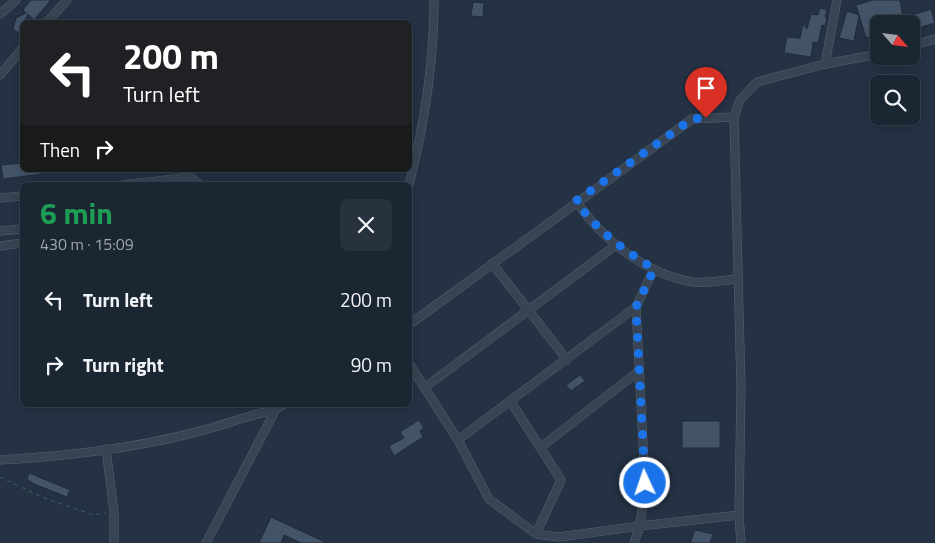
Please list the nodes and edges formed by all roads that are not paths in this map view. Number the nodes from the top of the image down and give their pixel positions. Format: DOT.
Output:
graph roads {
  1 [pos="16,0"];
  2 [pos="67,0"];
  3 [pos="434,0"];
  4 [pos="837,0"];
  5 [pos="4,7"];
  6 [pos="0,14"];
  7 [pos="49,20"];
  8 [pos="935,39"];
  9 [pos="920,43"];
  10 [pos="20,52"];
  11 [pos="870,56"];
  12 [pos="825,64"];
  13 [pos="0,74"];
  14 [pos="734,118"];
  15 [pos="148,182"];
  16 [pos="197,182"];
  17 [pos="410,182"];
  18 [pos="20,196"];
  19 [pos="0,198"];
  20 [pos="576,201"];
  21 [pos="20,229"];
  22 [pos="0,231"];
  23 [pos="20,244"];
  24 [pos="616,245"];
  25 [pos="0,246"];
  26 [pos="492,263"];
  27 [pos="654,269"];
  28 [pos="738,279"];
  29 [pos="636,307"];
  30 [pos="530,311"];
  31 [pos="412,323"];
  32 [pos="567,360"];
  33 [pos="412,368"];
  34 [pos="639,371"];
  35 [pos="424,388"];
  36 [pos="511,402"];
  37 [pos="280,407"];
  38 [pos="458,440"];
  39 [pos="541,448"];
  40 [pos="106,450"];
  41 [pos="0,460"];
  42 [pos="739,515"];
  43 [pos="640,526"];
  44 [pos="536,534"];
  45 [pos="114,543"];
  46 [pos="206,543"];
  47 [pos="634,543"];
  48 [pos="741,543"];
  1 -- 5 [label="street"];
  2 -- 7 [label="street"];
  3 -- 17 [label="street"];
  4 -- 12 [label="street"];
  5 -- 6 [label="street"];
  8 -- 9 [label="street"];
  10 -- 13 [label="street"];
  11 -- 12 [label="street"];
  12 -- 14 [label="street"];
  14 -- 20 [label="street"];
  14 -- 28 [label="street"];
  15 -- 16 [label="street"];
  18 -- 19 [label="street"];
  20 -- 24 [label="street"];
  20 -- 26 [label="street"];
  21 -- 22 [label="street"];
  23 -- 25 [label="street"];
  24 -- 27 [label="street"];
  24 -- 30 [label="street"];
  26 -- 30 [label="street"];
  26 -- 31 [label="street"];
  27 -- 28 [label="street"];
  27 -- 29 [label="street"];
  28 -- 42 [label="street"];
  29 -- 32 [label="street"];
  29 -- 34 [label="street"];
  30 -- 32 [label="street"];
  30 -- 35 [label="street"];
  32 -- 36 [label="street"];
  33 -- 35 [label="street"];
  34 -- 39 [label="street"];
  34 -- 43 [label="street"];
  35 -- 38 [label="street"];
  36 -- 38 [label="street"];
  36 -- 39 [label="street"];
  37 -- 40 [label="street"];
  37 -- 46 [label="street"];
  38 -- 44 [label="street"];
  39 -- 44 [label="street"];
  40 -- 41 [label="street"];
  40 -- 45 [label="street"];
  42 -- 43 [label="street"];
  42 -- 48 [label="street"];
  43 -- 44 [label="street"];
  43 -- 47 [label="street"];
}
